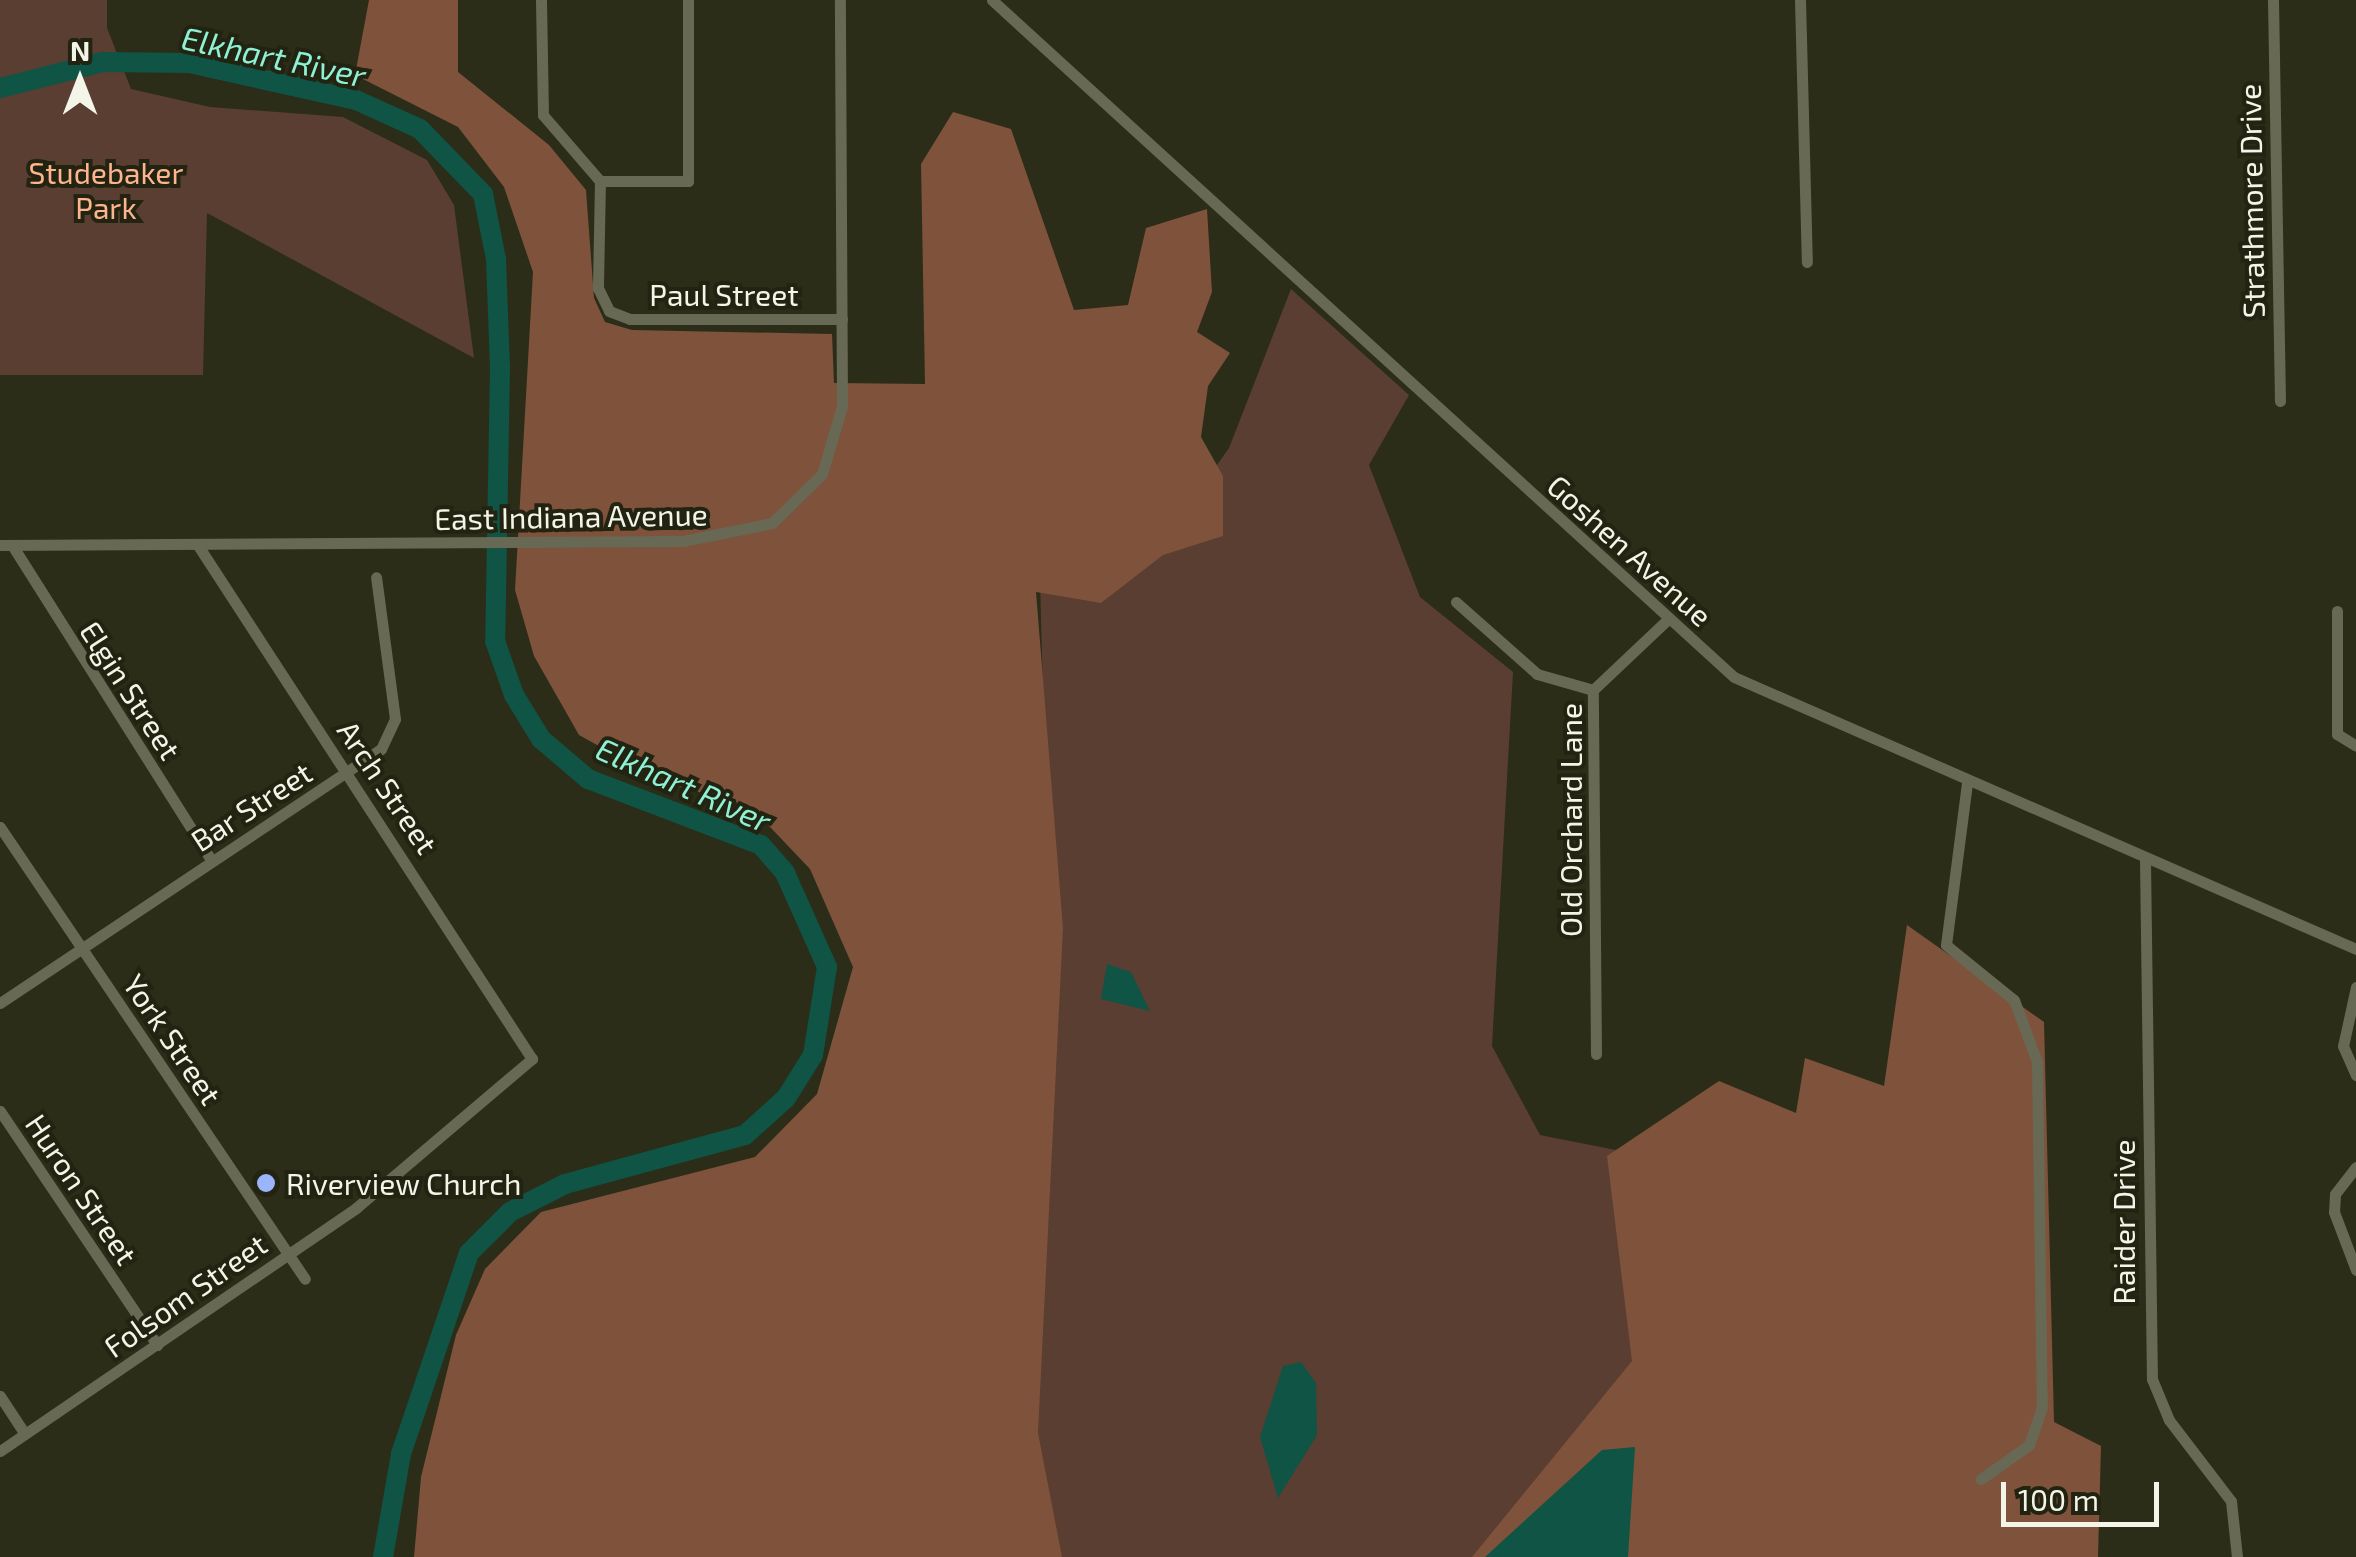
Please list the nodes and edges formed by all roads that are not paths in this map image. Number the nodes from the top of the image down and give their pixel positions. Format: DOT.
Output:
graph roads {
  1 [pos="541,0"];
  2 [pos="688,0"];
  3 [pos="840,0"];
  4 [pos="992,0"];
  5 [pos="1800,0"];
  6 [pos="2273,0"];
  7 [pos="600,182"];
  8 [pos="1807,262"];
  9 [pos="842,319"];
  10 [pos="2280,401"];
  11 [pos="197,544"];
  12 [pos="6,545"];
  13 [pos="376,576"];
  14 [pos="1456,602"];
  15 [pos="2337,611"];
  16 [pos="1668,618"];
  17 [pos="1593,690"];
  18 [pos="2356,746"];
  19 [pos="348,772"];
  20 [pos="1967,783"];
  21 [pos="0,828"];
  22 [pos="212,860"];
  23 [pos="2145,860"];
  24 [pos="81,948"];
  25 [pos="2356,949"];
  26 [pos="2356,988"];
  27 [pos="0,1003"];
  28 [pos="1596,1054"];
  29 [pos="532,1059"];
  30 [pos="2356,1076"];
  31 [pos="0,1111"];
  32 [pos="2356,1167"];
  33 [pos="288,1254"];
  34 [pos="2356,1270"];
  35 [pos="304,1279"];
  36 [pos="157,1345"];
  37 [pos="0,1396"];
  38 [pos="26,1434"];
  39 [pos="0,1451"];
  40 [pos="1981,1479"];
  41 [pos="2237,1557"];
  1 -- 7 [label="street"];
  2 -- 7 [label="street"];
  3 -- 9 [label="street, East Indiana Avenue"];
  4 -- 16 [label="street, Goshen Avenue"];
  5 -- 8 [label="street"];
  6 -- 10 [label="street, Strathmore Drive"];
  7 -- 9 [label="street, Paul Street"];
  9 -- 11 [label="street, East Indiana Avenue"];
  11 -- 12 [label="street, East Indiana Avenue"];
  11 -- 19 [label="street, Arch Street"];
  12 -- 22 [label="street, Elgin Street"];
  13 -- 19 [label="street, Bar Street"];
  14 -- 17 [label="street"];
  15 -- 18 [label="street"];
  16 -- 17 [label="street, Old Orchard Lane"];
  16 -- 20 [label="street, Goshen Avenue"];
  17 -- 28 [label="street, Old Orchard Lane"];
  19 -- 22 [label="street, Bar Street"];
  19 -- 29 [label="street, Arch Street"];
  20 -- 23 [label="street, Goshen Avenue"];
  20 -- 40 [label="street"];
  21 -- 24 [label="street, York Street"];
  22 -- 24 [label="street, Bar Street"];
  23 -- 25 [label="street, Goshen Avenue"];
  23 -- 41 [label="street, Raider Drive"];
  24 -- 27 [label="street, Bar Street"];
  24 -- 33 [label="street, York Street"];
  26 -- 30 [label="street"];
  29 -- 33 [label="street, Folsom Street"];
  31 -- 36 [label="street, Huron Street"];
  32 -- 34 [label="street"];
  33 -- 35 [label="street, York Street"];
  33 -- 36 [label="street, Folsom Street"];
  36 -- 38 [label="street, Folsom Street"];
  37 -- 38 [label="street"];
  38 -- 39 [label="street, Folsom Street"];
}
